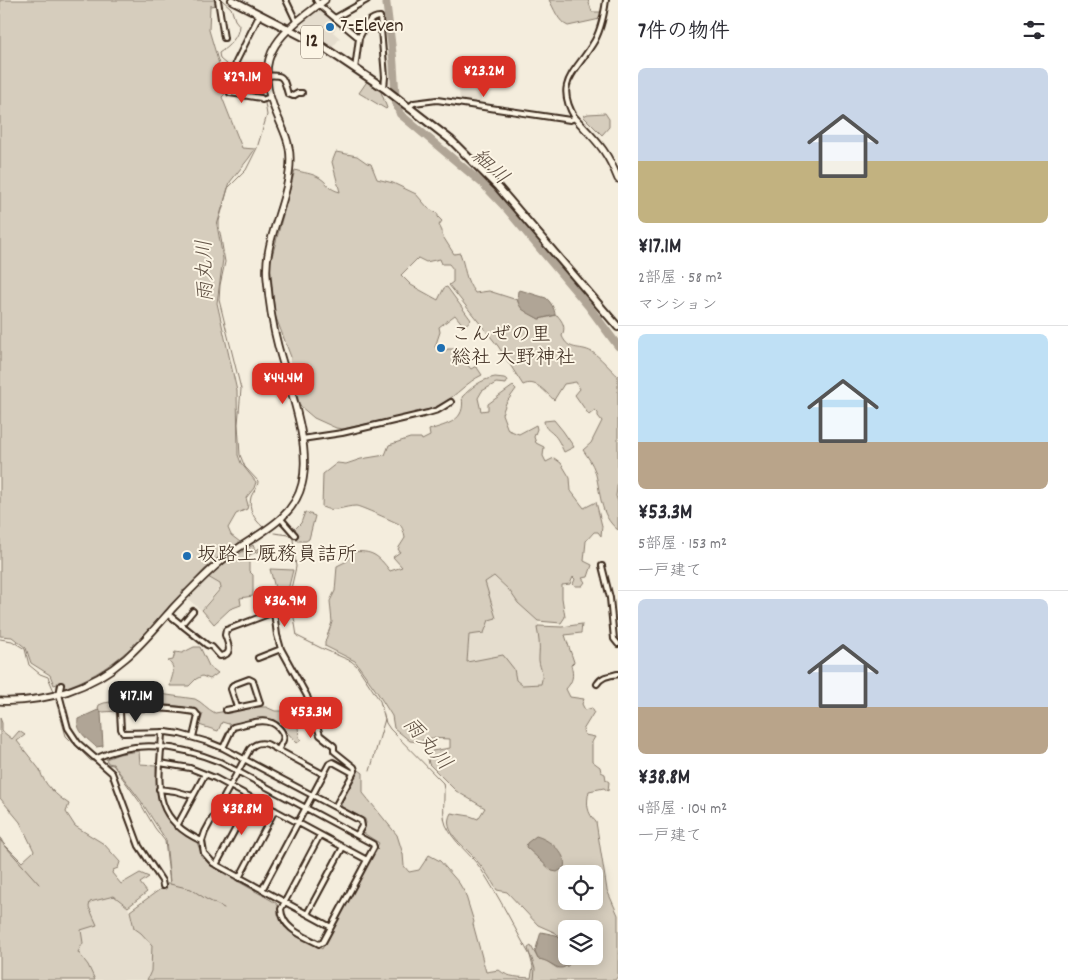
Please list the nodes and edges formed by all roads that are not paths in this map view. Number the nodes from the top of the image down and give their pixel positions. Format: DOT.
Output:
graph roads {
  1 [pos="218,0"];
  2 [pos="232,0"];
  3 [pos="286,0"];
  4 [pos="325,0"];
  5 [pos="366,0"];
  6 [pos="606,0"];
  7 [pos="318,2"];
  8 [pos="260,14"];
  9 [pos="335,18"];
  10 [pos="296,21"];
  11 [pos="288,29"];
  12 [pos="224,38"];
  13 [pos="359,38"];
  14 [pos="355,69"];
  15 [pos="266,76"];
  16 [pos="385,90"];
  17 [pos="302,93"];
  18 [pos="270,97"];
  19 [pos="407,105"];
  20 [pos="575,118"];
  21 [pos="618,179"];
  22 [pos="618,327"];
  23 [pos="450,402"];
  24 [pos="302,440"];
  25 [pos="281,519"];
  26 [pos="295,535"];
  27 [pos="602,566"];
  28 [pos="291,591"];
  29 [pos="193,611"];
  30 [pos="274,612"];
  31 [pos="168,614"];
  32 [pos="181,625"];
  33 [pos="618,644"];
  34 [pos="281,649"];
  35 [pos="258,658"];
  36 [pos="618,674"];
  37 [pos="597,684"];
  38 [pos="61,686"];
  39 [pos="59,694"];
  40 [pos="0,701"];
  41 [pos="237,707"];
  42 [pos="226,710"];
  43 [pos="162,732"];
  44 [pos="192,737"];
  45 [pos="161,746"];
  46 [pos="223,748"];
  47 [pos="278,750"];
  48 [pos="97,758"];
  49 [pos="244,759"];
  50 [pos="160,763"];
  51 [pos="238,771"];
  52 [pos="353,773"];
  53 [pos="205,774"];
  54 [pos="324,774"];
  55 [pos="230,786"];
  56 [pos="159,788"];
  57 [pos="193,796"];
  58 [pos="312,796"];
  59 [pos="252,798"];
  60 [pos="335,807"];
  61 [pos="306,808"];
  62 [pos="275,810"];
  63 [pos="298,822"];
  64 [pos="177,826"];
  65 [pos="320,835"];
  66 [pos="357,835"];
  67 [pos="202,841"];
  68 [pos="343,847"];
  69 [pos="367,860"];
  70 [pos="216,865"];
  71 [pos="239,878"];
  72 [pos="163,886"];
  73 [pos="262,890"];
  74 [pos="284,902"];
  75 [pos="307,914"];
  76 [pos="331,927"];
  1 -- 12 [label="street"];
  2 -- 8 [label="main road, 12"];
  3 -- 10 [label="street"];
  4 -- 7 [label="main road"];
  5 -- 9 [label="street"];
  6 -- 20 [label="street"];
  7 -- 9 [label="street"];
  7 -- 10 [label="main road"];
  8 -- 11 [label="main road, 12"];
  8 -- 18 [label="street"];
  9 -- 13 [label="street"];
  10 -- 11 [label="main road"];
  11 -- 14 [label="main road, 12"];
  11 -- 15 [label="main road"];
  13 -- 14 [label="street"];
  13 -- 16 [label="street"];
  14 -- 16 [label="main road, 12"];
  15 -- 17 [label="street"];
  15 -- 18 [label="main road"];
  16 -- 19 [label="main road, 12"];
  18 -- 24 [label="main road"];
  19 -- 20 [label="street"];
  19 -- 22 [label="main road, 12"];
  20 -- 21 [label="main road"];
  23 -- 24 [label="street"];
  24 -- 25 [label="main road"];
  25 -- 26 [label="street"];
  25 -- 31 [label="main road"];
  27 -- 33 [label="street"];
  28 -- 30 [label="street"];
  29 -- 32 [label="street"];
  30 -- 32 [label="street"];
  30 -- 34 [label="street"];
  31 -- 32 [label="street"];
  31 -- 39 [label="main road"];
  34 -- 35 [label="street"];
  34 -- 52 [label="street"];
  36 -- 37 [label="street"];
  38 -- 39 [label="street"];
  39 -- 40 [label="main road"];
  39 -- 48 [label="street"];
  41 -- 41 [label="street"];
  41 -- 42 [label="street"];
  43 -- 44 [label="street"];
  43 -- 44 [label="street"];
  43 -- 45 [label="street"];
  44 -- 46 [label="street"];
  45 -- 48 [label="street"];
  45 -- 50 [label="street"];
  45 -- 51 [label="street"];
  46 -- 47 [label="street"];
  46 -- 49 [label="street"];
  47 -- 49 [label="street"];
  47 -- 54 [label="street"];
  48 -- 72 [label="street"];
  49 -- 51 [label="street"];
  49 -- 58 [label="street"];
  50 -- 53 [label="street"];
  50 -- 56 [label="street"];
  51 -- 55 [label="street"];
  51 -- 61 [label="street"];
  52 -- 54 [label="street"];
  52 -- 60 [label="street"];
  53 -- 55 [label="street"];
  53 -- 57 [label="street"];
  54 -- 58 [label="street"];
  55 -- 59 [label="street"];
  55 -- 67 [label="street"];
  56 -- 57 [label="street"];
  56 -- 64 [label="street"];
  57 -- 64 [label="street"];
  58 -- 60 [label="street"];
  58 -- 61 [label="street"];
  59 -- 62 [label="street"];
  59 -- 70 [label="street"];
  60 -- 66 [label="street"];
  61 -- 63 [label="street"];
  61 -- 66 [label="street"];
  62 -- 63 [label="street"];
  62 -- 71 [label="street"];
  63 -- 65 [label="street"];
  63 -- 73 [label="street"];
  64 -- 67 [label="street"];
  65 -- 68 [label="street"];
  65 -- 74 [label="street"];
  66 -- 69 [label="street"];
  67 -- 70 [label="street"];
  68 -- 69 [label="street"];
  68 -- 75 [label="street"];
  69 -- 76 [label="street"];
  70 -- 71 [label="street"];
  71 -- 73 [label="street"];
  73 -- 74 [label="street"];
  74 -- 75 [label="street"];
  74 -- 76 [label="street"];
  75 -- 76 [label="street"];
}
